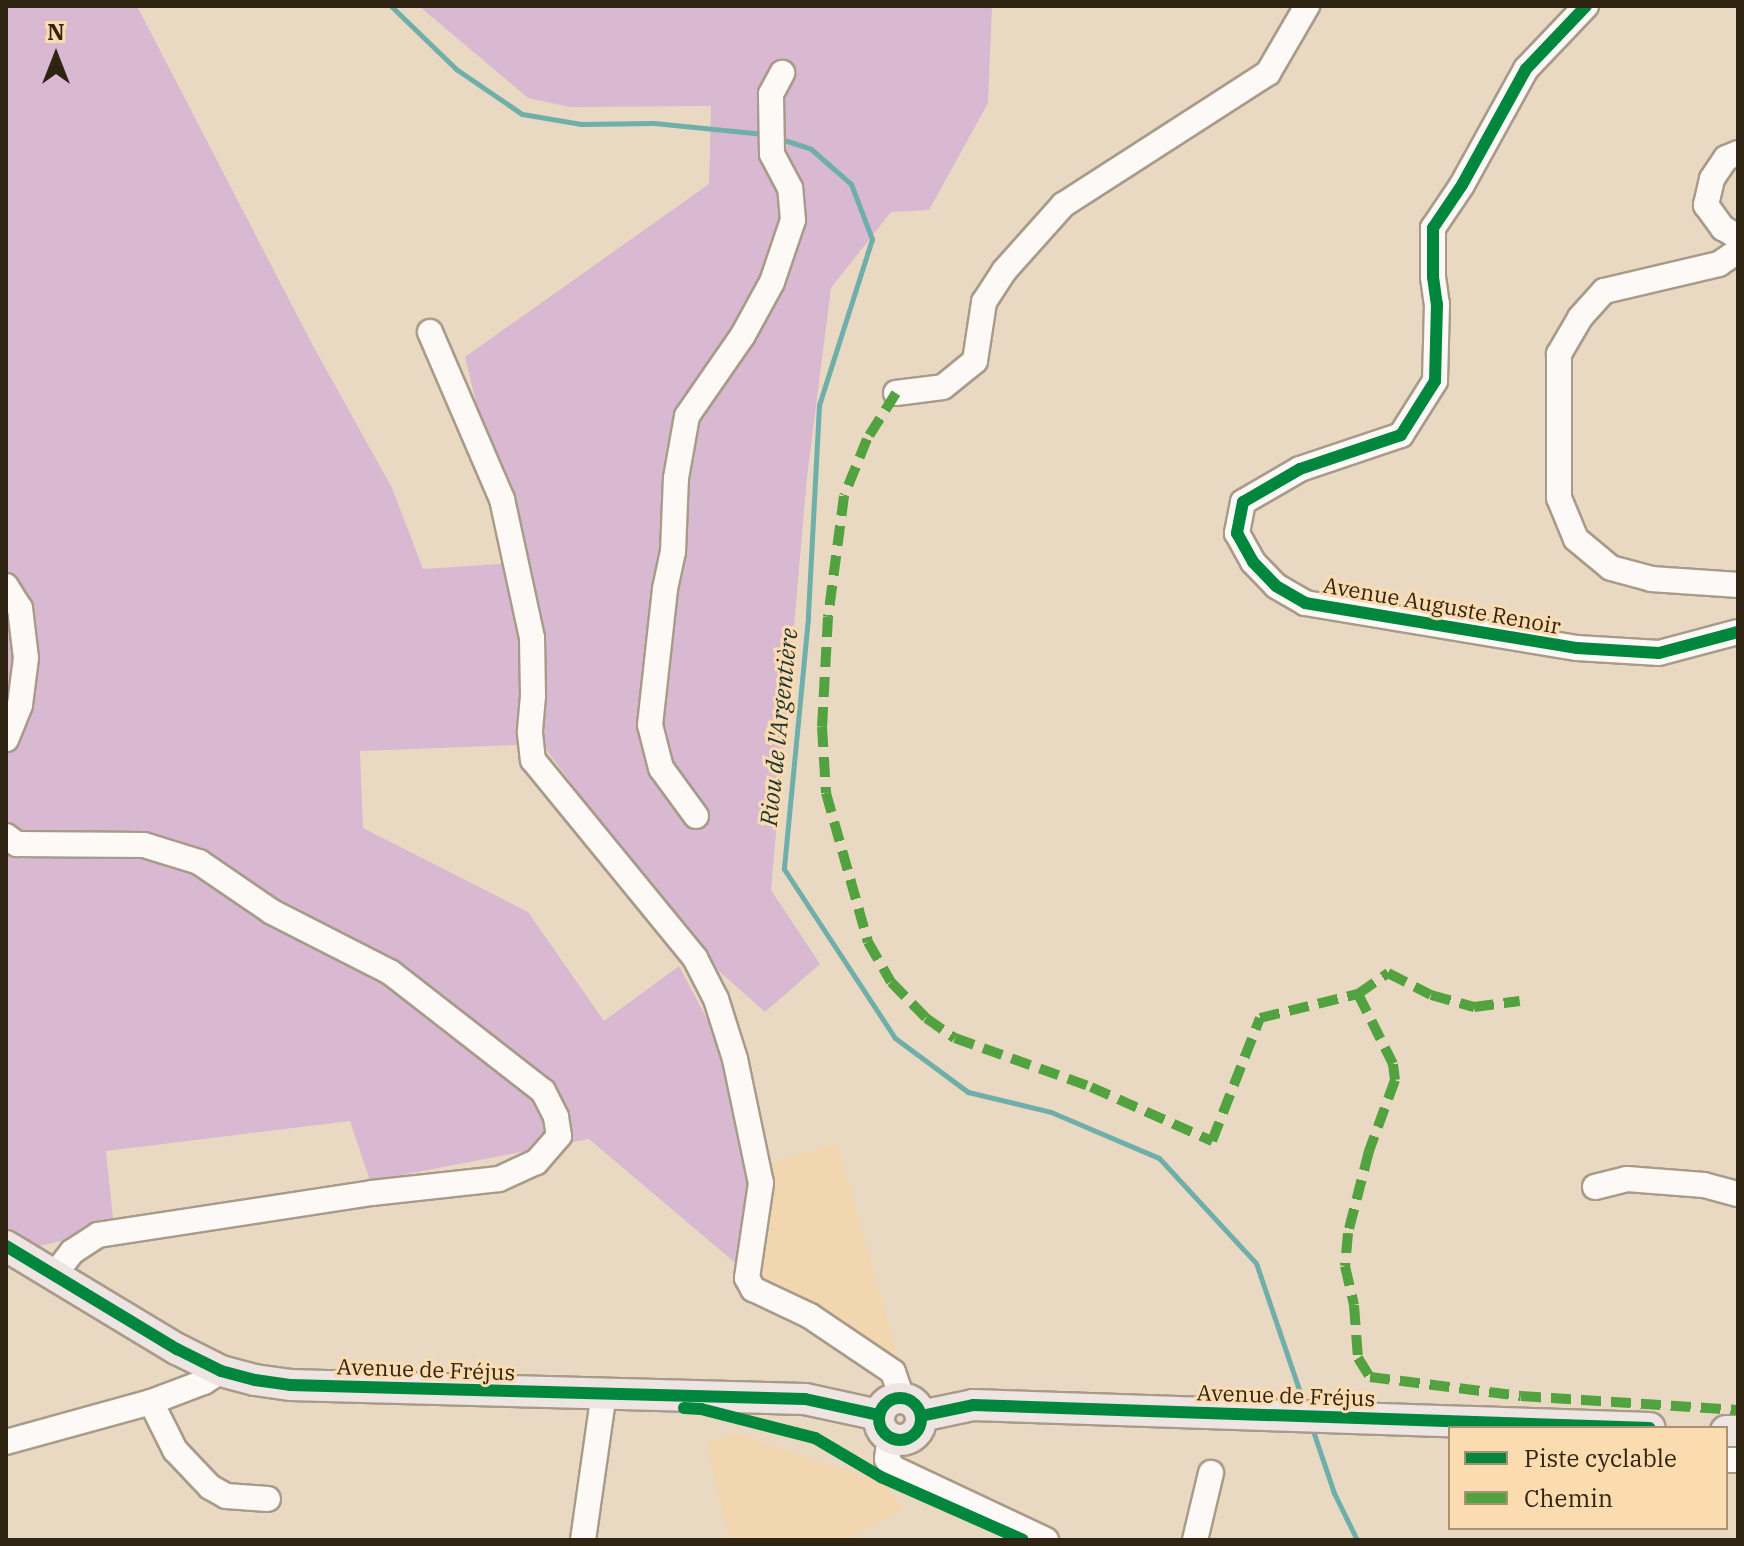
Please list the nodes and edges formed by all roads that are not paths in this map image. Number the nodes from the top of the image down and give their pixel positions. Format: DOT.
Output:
graph roads {
  1 [pos="1307,6"];
  2 [pos="1586,6"];
  3 [pos="776,84"];
  4 [pos="1738,153"];
  5 [pos="1738,237"];
  6 [pos="1738,251"];
  7 [pos="430,332"];
  8 [pos="896,393"];
  9 [pos="1738,585"];
  10 [pos="6,586"];
  11 [pos="1738,632"];
  12 [pos="6,739"];
  13 [pos="696,816"];
  14 [pos="6,836"];
  15 [pos="1595,1187"];
  16 [pos="1738,1194"];
  17 [pos="6,1246"];
  18 [pos="55,1274"];
  19 [pos="221,1371"];
  20 [pos="604,1393"];
  21 [pos="151,1402"];
  22 [pos="898,1416"];
  23 [pos="1592,1426"];
  24 [pos="6,1442"];
  25 [pos="1211,1473"];
  26 [pos="268,1499"];
  27 [pos="583,1540"];
  28 [pos="1046,1540"];
  29 [pos="1195,1540"];
  1 -- 8 [label="street"];
  2 -- 11 [label="street, Avenue Auguste Renoir"];
  3 -- 13 [label="street"];
  4 -- 5 [label="street"];
  6 -- 9 [label="street"];
  7 -- 22 [label="street"];
  10 -- 12 [label="street"];
  14 -- 18 [label="street"];
  15 -- 16 [label="street"];
  17 -- 18 [label="main road, Avenue de Fréjus"];
  18 -- 19 [label="main road, Avenue de Fréjus"];
  19 -- 20 [label="main road, Avenue de Fréjus"];
  19 -- 21 [label="street"];
  20 -- 22 [label="main road, Avenue de Fréjus"];
  20 -- 27 [label="street"];
  21 -- 24 [label="street"];
  21 -- 26 [label="street"];
  22 -- 23 [label="main road, Avenue de Fréjus"];
  22 -- 28 [label="street"];
  25 -- 29 [label="street"];
}
